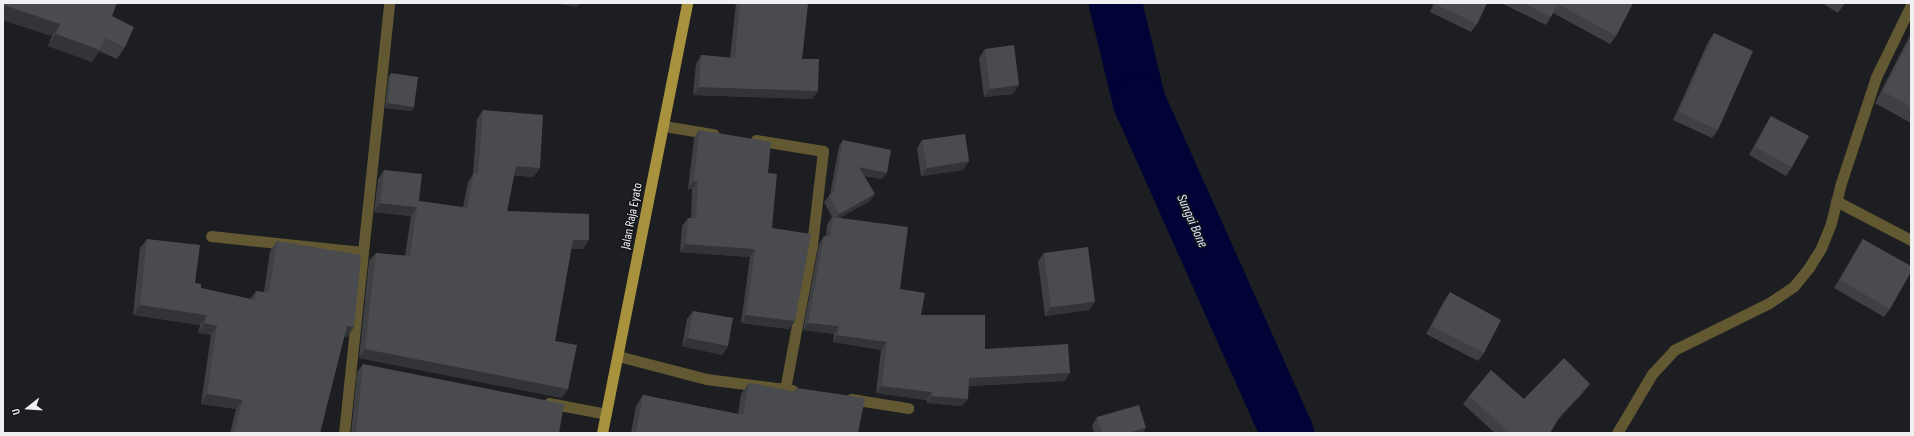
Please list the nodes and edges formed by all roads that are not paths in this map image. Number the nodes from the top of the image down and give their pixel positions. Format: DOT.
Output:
graph roads {
  1 [pos="390,3"];
  2 [pos="687,3"];
  3 [pos="1911,5"];
  4 [pos="664,126"];
  5 [pos="724,135"];
  6 [pos="747,139"];
  7 [pos="1836,201"];
  8 [pos="211,236"];
  9 [pos="1911,240"];
  10 [pos="362,252"];
  11 [pos="618,356"];
  12 [pos="785,389"];
  13 [pos="801,392"];
  14 [pos="839,397"];
  15 [pos="537,401"];
  16 [pos="908,408"];
  17 [pos="606,414"];
  18 [pos="344,433"];
  19 [pos="602,433"];
  20 [pos="1617,433"];
  1 -- 10 [label="street"];
  2 -- 4 [label="main road, Jalan Raja Eyato"];
  3 -- 7 [label="street"];
  4 -- 5 [label="street"];
  4 -- 11 [label="main road, Jalan Raja Eyato"];
  6 -- 12 [label="street"];
  7 -- 9 [label="street"];
  7 -- 20 [label="street"];
  8 -- 10 [label="street"];
  10 -- 18 [label="street"];
  11 -- 12 [label="street"];
  11 -- 17 [label="main road, Jalan Raja Eyato"];
  12 -- 13 [label="street"];
  14 -- 16 [label="street"];
  15 -- 17 [label="street"];
  17 -- 19 [label="main road, Jalan Raja Eyato"];
}
